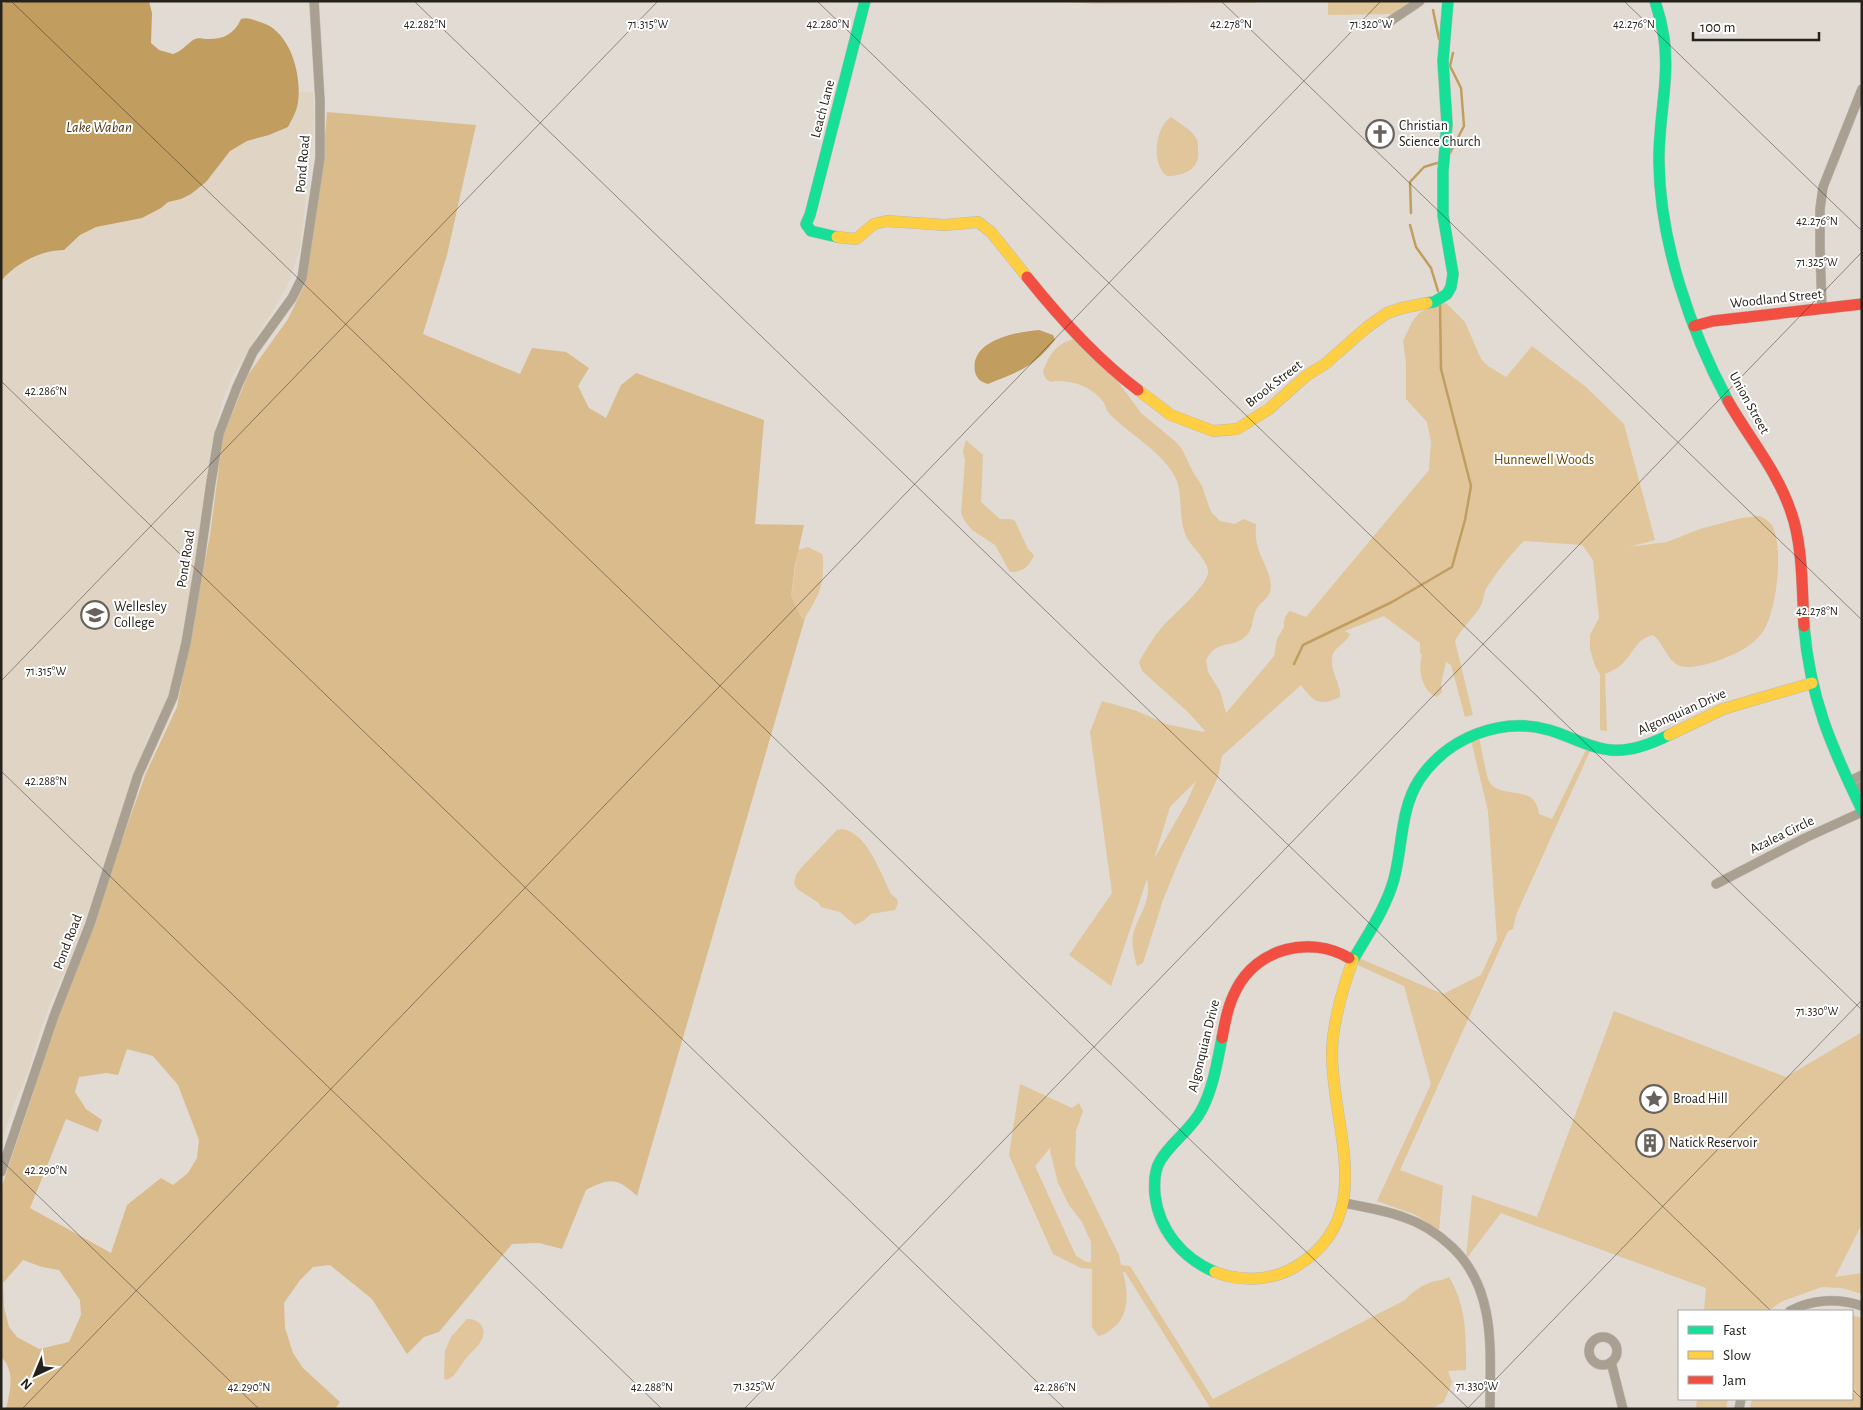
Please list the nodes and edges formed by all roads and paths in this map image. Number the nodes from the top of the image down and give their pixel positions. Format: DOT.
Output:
graph roads {
  1 [pos="314,1"];
  2 [pos="866,1"];
  3 [pos="1420,1"];
  4 [pos="1448,1"];
  5 [pos="1655,1"];
  6 [pos="1389,22"];
  7 [pos="1862,88"];
  8 [pos="806,224"];
  9 [pos="1862,304"];
  10 [pos="1822,309"];
  11 [pos="1694,326"];
  12 [pos="1812,683"];
  13 [pos="1862,776"];
  14 [pos="1854,786"];
  15 [pos="1862,811"];
  16 [pos="1716,884"];
  17 [pos="1353,960"];
  18 [pos="1,1172"];
  19 [pos="1344,1203"];
  20 [pos="1862,1306"];
  21 [pos="1792,1310"];
  22 [pos="1611,1362"];
  23 [pos="1490,1409"];
  24 [pos="1623,1409"];
  1 -- 18 [label="street, Pond Road"];
  2 -- 8 [label="street, Leach Lane"];
  3 -- 6 [label="street"];
  4 -- 8 [label="street, Brook Street"];
  5 -- 11 [label="street, Union Street"];
  7 -- 10 [label="street"];
  9 -- 10 [label="street, Woodland Street"];
  10 -- 11 [label="street, Woodland Street"];
  11 -- 12 [label="street, Union Street"];
  12 -- 14 [label="street, Union Street"];
  12 -- 17 [label="street, Algonquian Drive"];
  13 -- 14 [label="street"];
  14 -- 15 [label="street, Union Street"];
  15 -- 16 [label="street, Azalea Circle"];
  17 -- 19 [label="street, Algonquian Drive"];
  17 -- 19 [label="street, Algonquian Drive"];
  19 -- 23 [label="street"];
  20 -- 21 [label="street"];
  22 -- 24 [label="street"];
}
